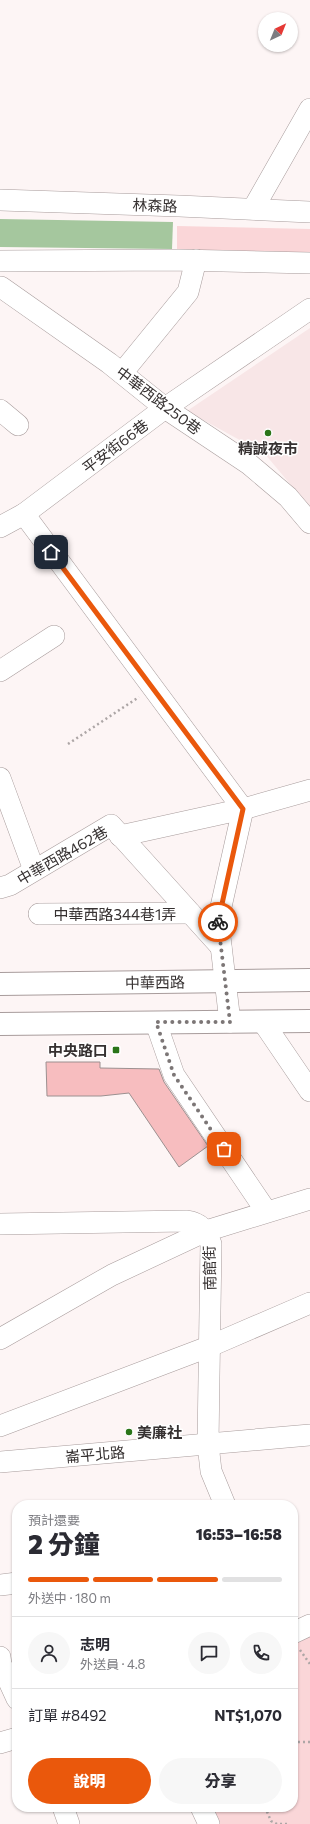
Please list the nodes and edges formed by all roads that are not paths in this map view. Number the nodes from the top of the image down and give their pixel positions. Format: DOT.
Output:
graph roads {
  1 [pos="310,109"];
  2 [pos="0,200"];
  3 [pos="253,209"];
  4 [pos="310,212"];
  5 [pos="196,260"];
  6 [pos="0,261"];
  7 [pos="310,263"];
  8 [pos="0,287"];
  9 [pos="310,309"];
  10 [pos="122,373"];
  11 [pos="165,408"];
  12 [pos="0,410"];
  13 [pos="18,425"];
  14 [pos="24,514"];
  15 [pos="310,523"];
  16 [pos="0,527"];
  17 [pos="54,636"];
  18 [pos="0,671"];
  19 [pos="0,778"];
  20 [pos="310,790"];
  21 [pos="243,809"];
  22 [pos="120,836"];
  23 [pos="34,870"];
  24 [pos="0,888"];
  25 [pos="190,913"];
  26 [pos="39,914"];
  27 [pos="221,947"];
  28 [pos="225,980"];
  29 [pos="310,980"];
  30 [pos="0,984"];
  31 [pos="310,1021"];
  32 [pos="156,1022"];
  33 [pos="230,1022"];
  34 [pos="263,1022"];
  35 [pos="0,1024"];
  36 [pos="310,1091"];
  37 [pos="310,1199"];
  38 [pos="266,1211"];
  39 [pos="0,1224"];
  40 [pos="206,1231"];
  41 [pos="310,1303"];
  42 [pos="0,1339"];
  43 [pos="208,1347"];
  44 [pos="0,1426"];
  45 [pos="310,1436"];
  46 [pos="208,1444"];
  47 [pos="0,1462"];
  48 [pos="223,1500"];
  49 [pos="12,1584"];
  50 [pos="0,1585"];
  51 [pos="310,1625"];
  52 [pos="298,1638"];
  53 [pos="0,1657"];
  54 [pos="12,1688"];
  55 [pos="12,1739"];
  56 [pos="0,1743"];
  57 [pos="65,1812"];
  58 [pos="203,1812"];
  59 [pos="70,1824"];
  60 [pos="209,1824"];
  1 -- 3 [label="street"];
  2 -- 3 [label="street, 林森路"];
  3 -- 4 [label="street, 林森路"];
  5 -- 6 [label="street"];
  5 -- 7 [label="street"];
  5 -- 10 [label="street"];
  8 -- 10 [label="street, 中華西路250巷"];
  9 -- 11 [label="street, 平安街66巷"];
  10 -- 11 [label="street, 中華西路250巷"];
  11 -- 14 [label="street, 平安街66巷"];
  11 -- 15 [label="street, 中華西路250巷"];
  12 -- 13 [label="street"];
  14 -- 16 [label="street, 平安街66巷"];
  14 -- 21 [label="street"];
  17 -- 18 [label="street"];
  19 -- 23 [label="street"];
  20 -- 21 [label="street"];
  21 -- 22 [label="street"];
  21 -- 27 [label="street"];
  22 -- 23 [label="street, 中華西路462巷"];
  22 -- 25 [label="street"];
  23 -- 24 [label="street, 中華西路462巷"];
  25 -- 26 [label="street, 中華西路344巷1弄"];
  25 -- 27 [label="street"];
  27 -- 28 [label="street"];
  28 -- 29 [label="main road, 中華西路"];
  28 -- 30 [label="main road, 中華西路"];
  28 -- 33 [label="street"];
  31 -- 34 [label="main road"];
  32 -- 33 [label="main road"];
  32 -- 35 [label="main road"];
  32 -- 38 [label="street"];
  33 -- 34 [label="main road"];
  34 -- 36 [label="street"];
  37 -- 38 [label="street"];
  38 -- 40 [label="street"];
  39 -- 40 [label="street, 南館街"];
  40 -- 42 [label="street"];
  40 -- 43 [label="street, 南館街"];
  41 -- 43 [label="street"];
  43 -- 44 [label="street"];
  43 -- 46 [label="street, 南館街"];
  45 -- 46 [label="street, 崙平北路"];
  46 -- 47 [label="street, 崙平北路"];
  46 -- 48 [label="street, 南館街"];
  49 -- 50 [label="street"];
  51 -- 52 [label="street"];
  53 -- 54 [label="street"];
  55 -- 56 [label="street"];
  57 -- 59 [label="street"];
  58 -- 60 [label="street"];
}
